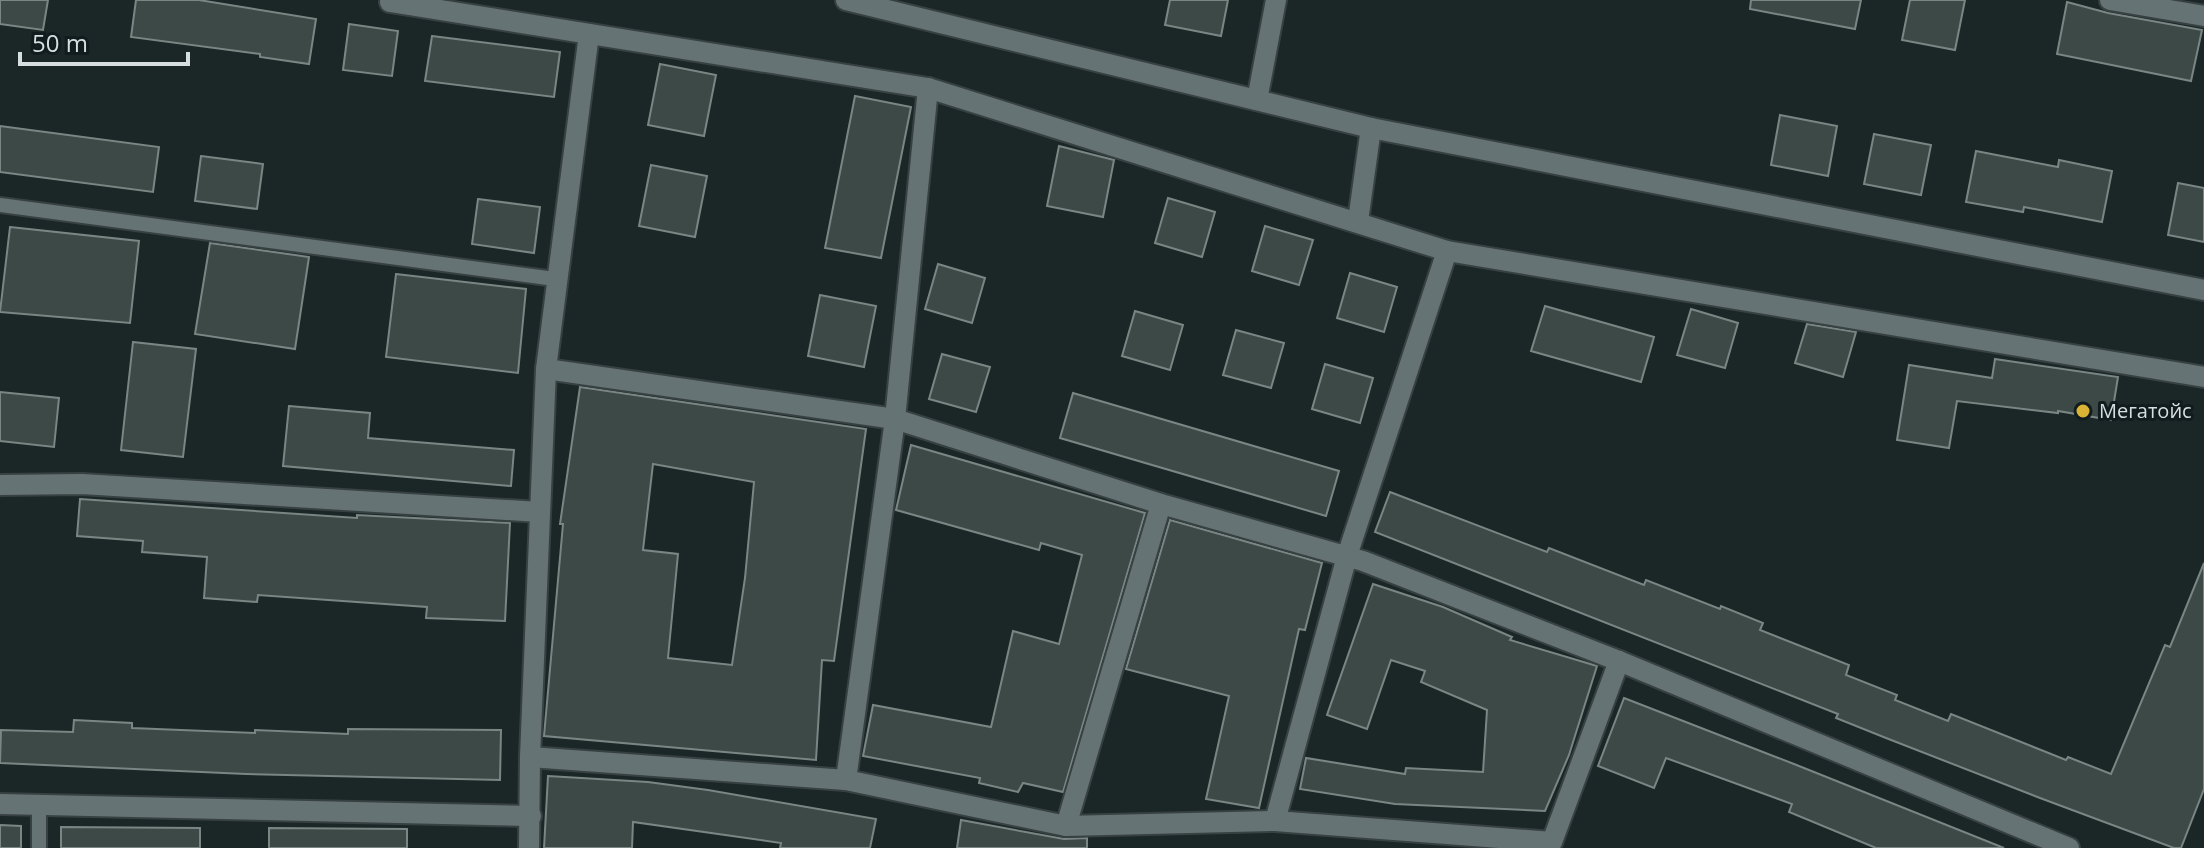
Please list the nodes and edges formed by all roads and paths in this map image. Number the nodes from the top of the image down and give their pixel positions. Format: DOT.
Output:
graph roads {
  1 [pos="846,0"];
  2 [pos="1276,0"];
  3 [pos="2110,0"];
  4 [pos="386,1"];
  5 [pos="2204,16"];
  6 [pos="589,34"];
  7 [pos="928,88"];
  8 [pos="1257,100"];
  9 [pos="1371,128"];
  10 [pos="0,205"];
  11 [pos="1358,221"];
  12 [pos="1447,251"];
  13 [pos="555,279"];
  14 [pos="2204,290"];
  15 [pos="546,369"];
  16 [pos="2204,377"];
  17 [pos="895,419"];
  18 [pos="0,485"];
  19 [pos="1161,504"];
  20 [pos="540,512"];
  21 [pos="1347,556"];
  22 [pos="1619,661"];
  23 [pos="530,757"];
  24 [pos="846,780"];
  25 [pos="0,804"];
  26 [pos="39,804"];
  27 [pos="531,816"];
  28 [pos="1275,821"];
  29 [pos="1066,826"];
  30 [pos="39,848"];
  31 [pos="529,848"];
  32 [pos="2069,848"];
  1 -- 8 [label="street"];
  2 -- 8 [label="street"];
  3 -- 5 [label="street"];
  4 -- 6 [label="street"];
  6 -- 7 [label="street"];
  6 -- 13 [label="street"];
  7 -- 11 [label="street"];
  7 -- 17 [label="street"];
  8 -- 9 [label="street"];
  9 -- 11 [label="street"];
  9 -- 14 [label="street"];
  10 -- 13 [label="lane"];
  11 -- 12 [label="street"];
  12 -- 16 [label="street"];
  12 -- 21 [label="street"];
  13 -- 15 [label="street"];
  15 -- 17 [label="street"];
  15 -- 20 [label="street"];
  17 -- 19 [label="street"];
  17 -- 24 [label="street"];
  18 -- 20 [label="street"];
  19 -- 21 [label="street"];
  19 -- 29 [label="street"];
  20 -- 23 [label="street"];
  21 -- 22 [label="street"];
  21 -- 28 [label="street"];
  22 -- 28 [label="street"];
  22 -- 32 [label="street"];
  23 -- 24 [label="street"];
  23 -- 27 [label="street"];
  24 -- 29 [label="street"];
  25 -- 26 [label="street"];
  26 -- 27 [label="street"];
  26 -- 30 [label="lane"];
  27 -- 31 [label="street"];
  28 -- 29 [label="street"];
}
